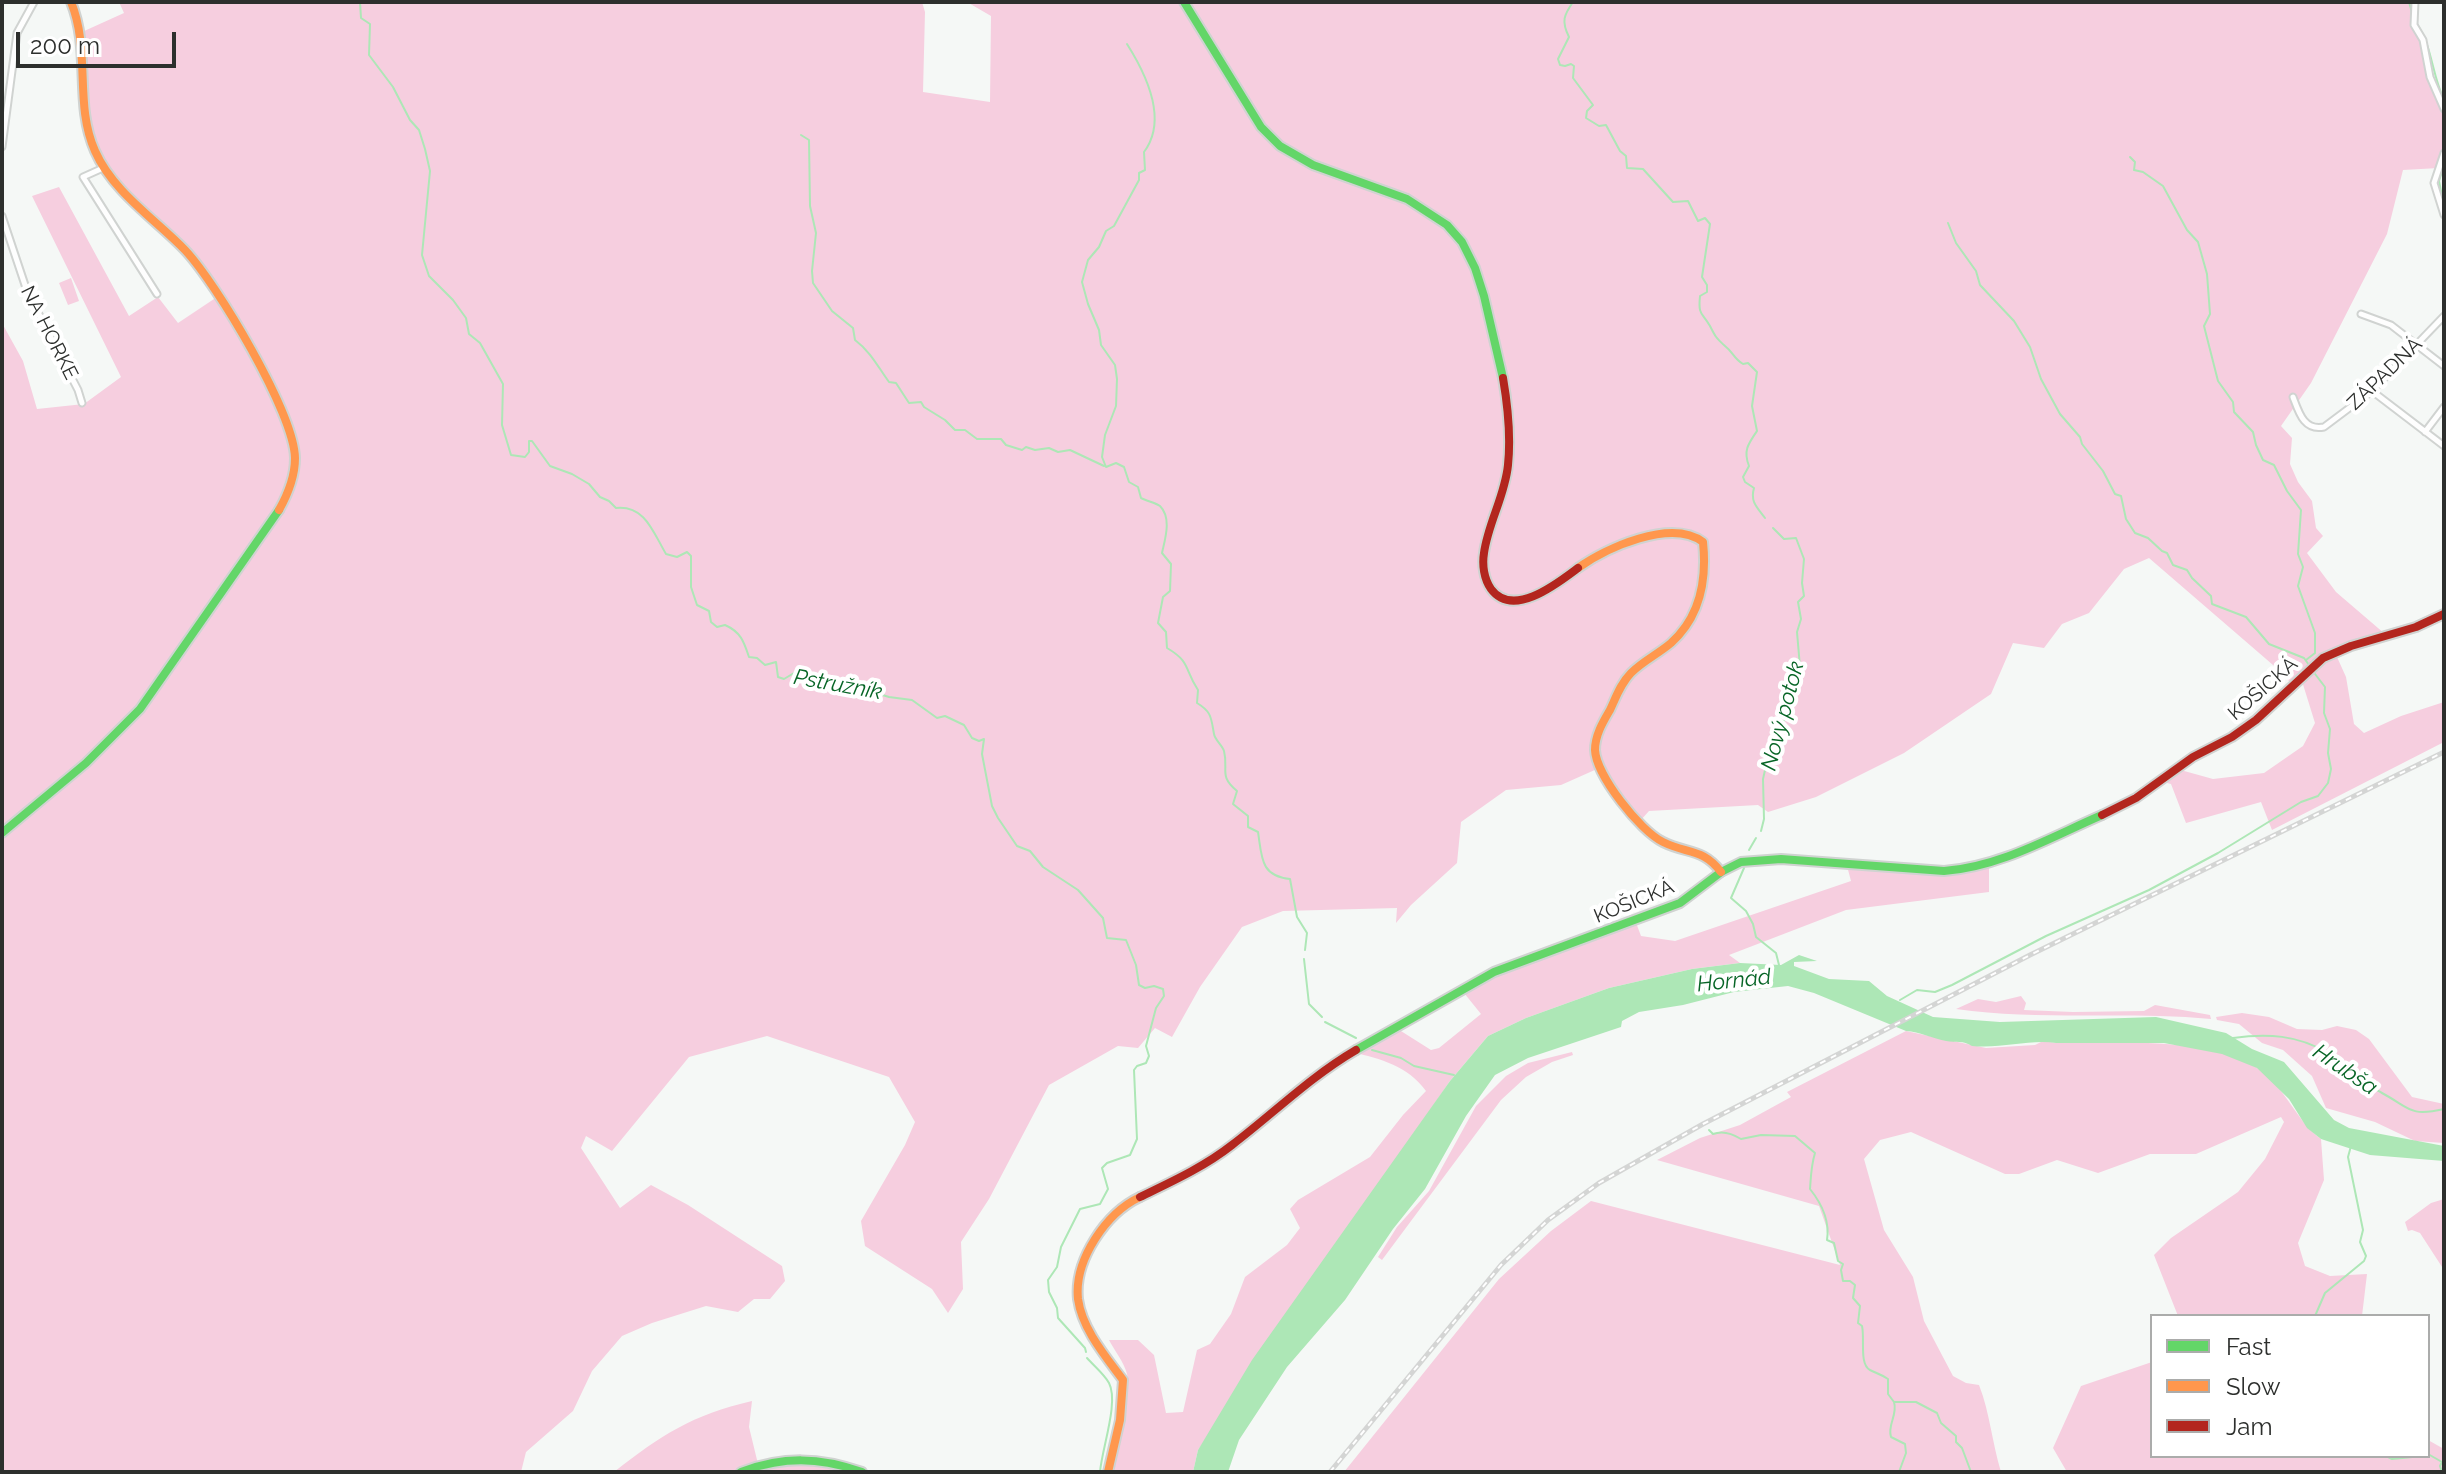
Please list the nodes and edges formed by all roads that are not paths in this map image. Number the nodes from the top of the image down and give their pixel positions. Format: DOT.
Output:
graph roads {
  1 [pos="34,2"];
  2 [pos="71,2"];
  3 [pos="1184,2"];
  4 [pos="2415,2"];
  5 [pos="2444,109"];
  6 [pos="2,147"];
  7 [pos="2444,153"];
  8 [pos="104,167"];
  9 [pos="2444,215"];
  10 [pos="2,216"];
  11 [pos="157,294"];
  12 [pos="2361,314"];
  13 [pos="2444,316"];
  14 [pos="2415,345"];
  15 [pos="2444,366"];
  16 [pos="2372,391"];
  17 [pos="2293,397"];
  18 [pos="82,403"];
  19 [pos="2444,407"];
  20 [pos="2425,432"];
  21 [pos="2444,446"];
  22 [pos="2444,614"];
  23 [pos="2,833"];
  24 [pos="1721,872"];
  25 [pos="741,1472"];
  26 [pos="862,1472"];
  27 [pos="1108,1472"];
  1 -- 6 [label="street"];
  2 -- 8 [label="street"];
  3 -- 24 [label="street"];
  4 -- 5 [label="street"];
  7 -- 9 [label="street"];
  8 -- 11 [label="street"];
  8 -- 23 [label="street"];
  10 -- 18 [label="street, NA HORKE"];
  12 -- 14 [label="street"];
  13 -- 14 [label="street, ZÁPADNÁ"];
  14 -- 15 [label="street"];
  14 -- 16 [label="street, ZÁPADNÁ"];
  16 -- 17 [label="street, ZÁPADNÁ"];
  16 -- 20 [label="street"];
  19 -- 20 [label="street"];
  20 -- 21 [label="street"];
  22 -- 24 [label="street, KOŠICKÁ"];
  24 -- 27 [label="street, KOŠICKÁ"];
  25 -- 26 [label="street"];
}
